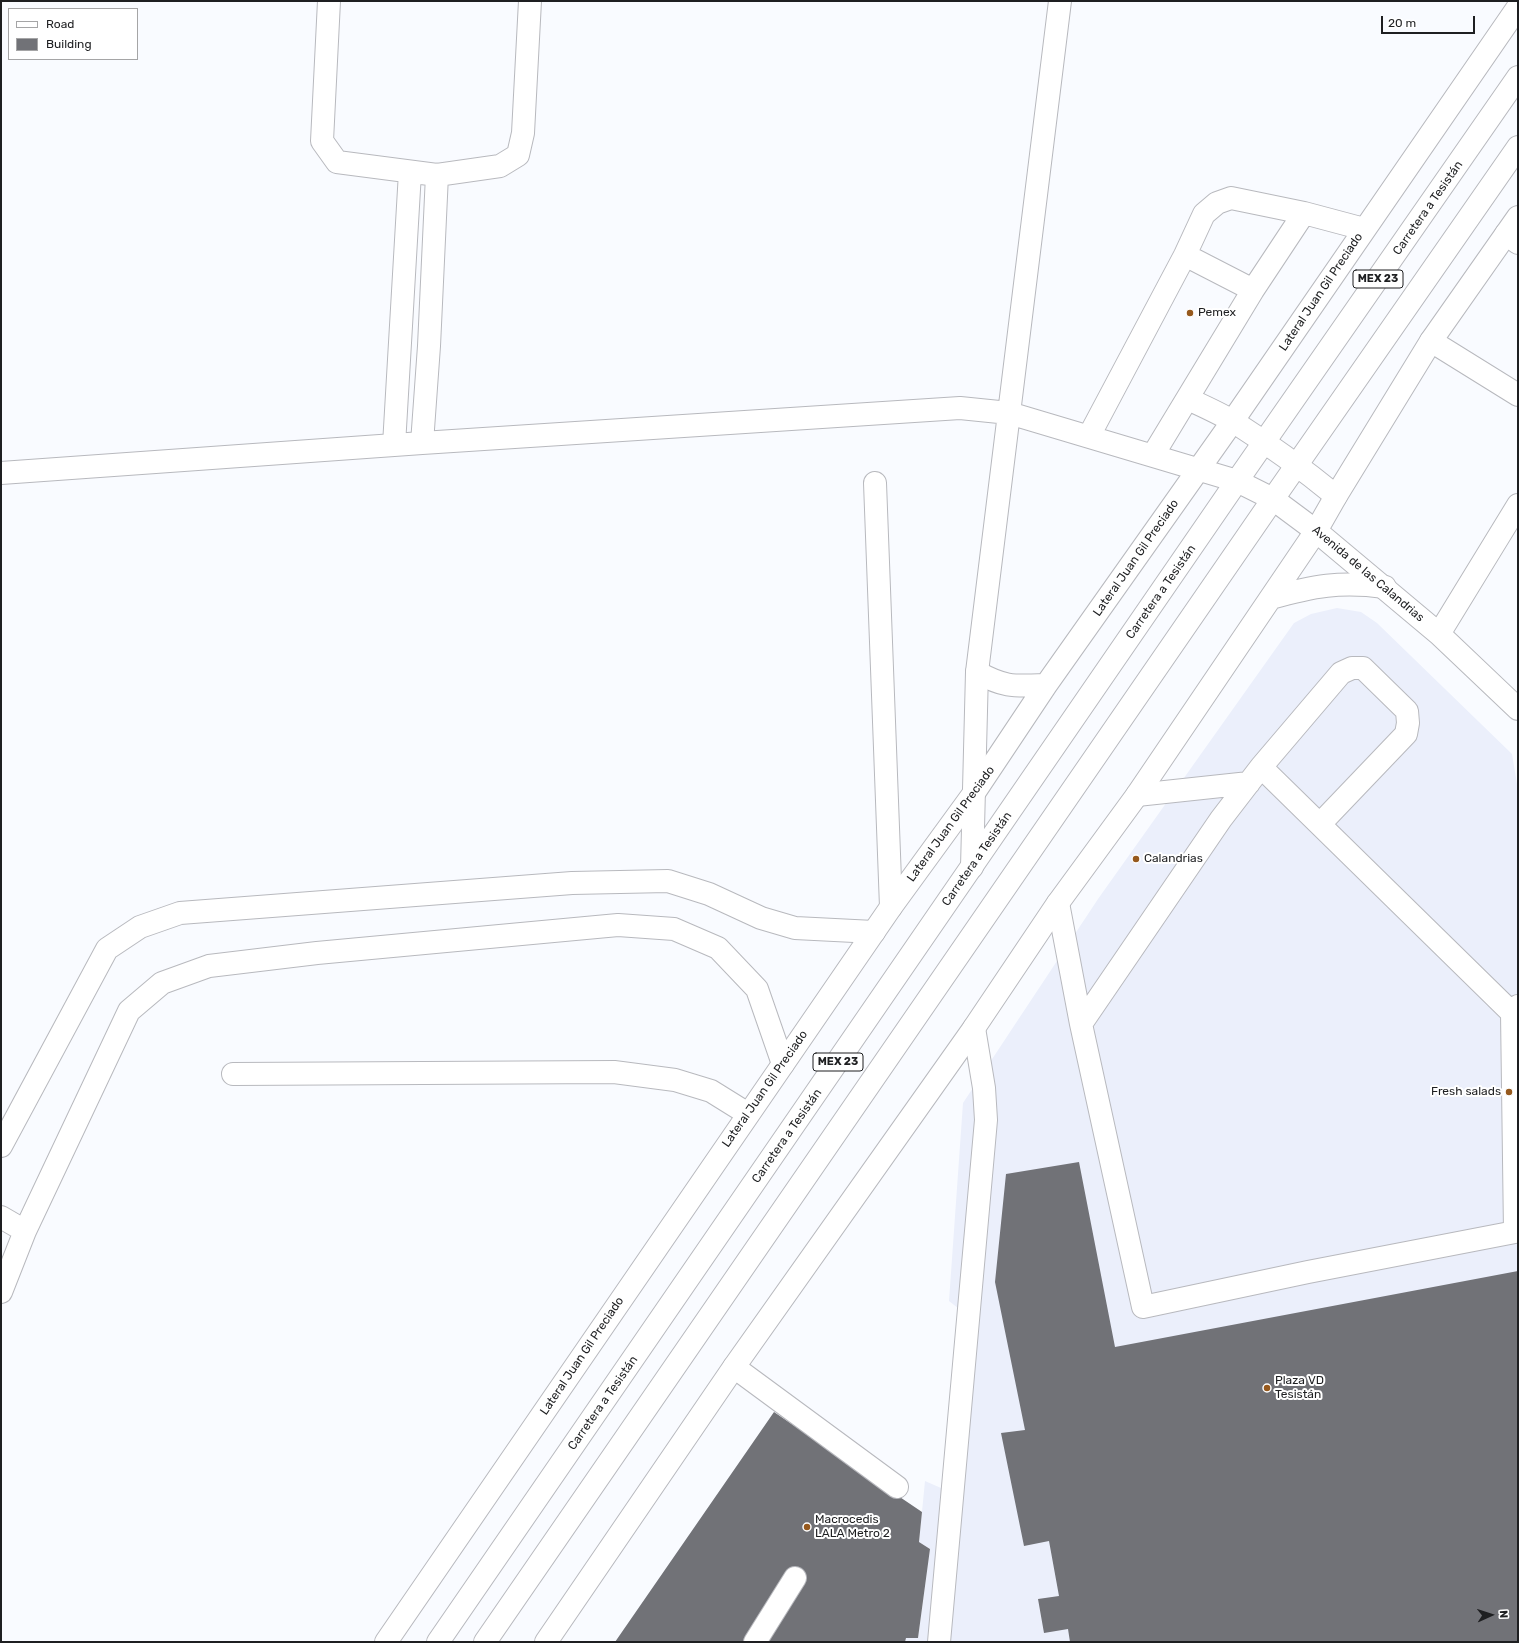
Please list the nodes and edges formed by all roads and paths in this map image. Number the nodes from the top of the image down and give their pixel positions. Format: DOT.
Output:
graph roads {
  1 [pos="329,1"];
  2 [pos="530,1"];
  3 [pos="1060,1"];
  4 [pos="1518,7"];
  5 [pos="1518,77"];
  6 [pos="1518,147"];
  7 [pos="410,172"];
  8 [pos="437,175"];
  9 [pos="1304,212"];
  10 [pos="1364,229"];
  11 [pos="1514,231"];
  12 [pos="1185,255"];
  13 [pos="1253,290"];
  14 [pos="403,303"];
  15 [pos="431,305"];
  16 [pos="1431,341"];
  17 [pos="399,365"];
  18 [pos="428,366"];
  19 [pos="1518,395"];
  20 [pos="1188,398"];
  21 [pos="1009,413"];
  22 [pos="1232,422"];
  23 [pos="1089,436"];
  24 [pos="1264,442"];
  25 [pos="422,443"];
  26 [pos="394,445"];
  27 [pos="1153,456"];
  28 [pos="1297,464"];
  29 [pos="1198,469"];
  30 [pos="1,473"];
  31 [pos="1238,481"];
  32 [pos="875,483"];
  33 [pos="1336,496"];
  34 [pos="1273,499"];
  35 [pos="1518,505"];
  36 [pos="1316,531"];
  37 [pos="1384,587"];
  38 [pos="1270,598"];
  39 [pos="1439,634"];
  40 [pos="977,672"];
  41 [pos="1046,685"];
  42 [pos="1518,709"];
  43 [pos="1255,775"];
  44 [pos="974,793"];
  45 [pos="1137,795"];
  46 [pos="1320,824"];
  47 [pos="972,867"];
  48 [pos="1058,903"];
  49 [pos="891,906"];
  50 [pos="874,932"];
  51 [pos="1515,1010"];
  52 [pos="1081,1024"];
  53 [pos="974,1028"];
  54 [pos="783,1064"];
  55 [pos="233,1074"];
  56 [pos="748,1114"];
  57 [pos="1,1146"];
  58 [pos="1,1217"];
  59 [pos="25,1231"];
  60 [pos="1,1292"];
  61 [pos="734,1367"];
  62 [pos="897,1487"];
  63 [pos="795,1578"];
  64 [pos="547,1641"];
  65 [pos="386,1642"];
  66 [pos="438,1642"];
  67 [pos="485,1642"];
  68 [pos="755,1642"];
  69 [pos="939,1642"];
  1 -- 7 [label="main road"];
  2 -- 8 [label="main road"];
  3 -- 21 [label="main road"];
  4 -- 10 [label="main road, Lateral Juan Gil Preciado"];
  5 -- 24 [label="main road, Carretera a Tesistán / MEX 23"];
  6 -- 28 [label="main road, MEX 23"];
  7 -- 8 [label="main road"];
  7 -- 14 [label="main road"];
  8 -- 15 [label="main road"];
  9 -- 10 [label="main road"];
  9 -- 12 [label="main road"];
  9 -- 13 [label="main road"];
  10 -- 22 [label="main road, Lateral Juan Gil Preciado"];
  11 -- 16 [label="main road"];
  12 -- 13 [label="main road"];
  12 -- 23 [label="main road"];
  13 -- 20 [label="main road"];
  14 -- 15 [label="main road"];
  14 -- 17 [label="main road"];
  15 -- 18 [label="main road"];
  16 -- 19 [label="main road"];
  16 -- 33 [label="main road"];
  17 -- 18 [label="main road"];
  17 -- 26 [label="main road"];
  18 -- 25 [label="main road"];
  20 -- 22 [label="main road"];
  20 -- 27 [label="main road"];
  21 -- 23 [label="main road, Avenida de las Calandrias"];
  21 -- 25 [label="main road, Avenida de las Calandrias"];
  21 -- 40 [label="main road"];
  22 -- 24 [label="main road"];
  22 -- 29 [label="main road, Lateral Juan Gil Preciado"];
  23 -- 27 [label="main road, Avenida de las Calandrias"];
  24 -- 28 [label="main road"];
  24 -- 31 [label="main road, Carretera a Tesistán / MEX 23"];
  25 -- 26 [label="main road, Avenida de las Calandrias"];
  26 -- 30 [label="main road, Avenida de las Calandrias"];
  27 -- 29 [label="main road, Avenida de las Calandrias"];
  28 -- 33 [label="main road"];
  28 -- 34 [label="main road, MEX 23"];
  29 -- 31 [label="main road, Avenida de las Calandrias"];
  29 -- 41 [label="main road, Lateral Juan Gil Preciado"];
  31 -- 34 [label="main road, Avenida de las Calandrias"];
  31 -- 47 [label="main road, Carretera a Tesistán / MEX 23"];
  32 -- 49 [label="main road"];
  33 -- 36 [label="main road"];
  34 -- 36 [label="main road, Avenida de las Calandrias"];
  34 -- 67 [label="main road, MEX 23"];
  35 -- 39 [label="main road"];
  36 -- 37 [label="main road, Avenida de las Calandrias"];
  36 -- 38 [label="main road"];
  37 -- 38 [label="main road"];
  37 -- 39 [label="main road, Avenida de las Calandrias"];
  38 -- 45 [label="main road"];
  39 -- 42 [label="main road, Avenida de las Calandrias"];
  40 -- 41 [label="main road"];
  40 -- 44 [label="main road"];
  41 -- 44 [label="main road, Lateral Juan Gil Preciado"];
  43 -- 45 [label="main road"];
  43 -- 46 [label="main road"];
  43 -- 46 [label="main road"];
  43 -- 52 [label="main road"];
  44 -- 47 [label="main road"];
  44 -- 49 [label="main road, Lateral Juan Gil Preciado"];
  45 -- 48 [label="main road"];
  46 -- 51 [label="main road"];
  47 -- 66 [label="main road, Carretera a Tesistán / MEX 23"];
  48 -- 52 [label="main road"];
  48 -- 53 [label="main road"];
  49 -- 50 [label="main road, Lateral Juan Gil Preciado"];
  50 -- 54 [label="main road, Lateral Juan Gil Preciado"];
  50 -- 57 [label="main road"];
  51 -- 52 [label="main road"];
  53 -- 61 [label="main road"];
  53 -- 69 [label="main road"];
  54 -- 56 [label="main road, Lateral Juan Gil Preciado"];
  54 -- 59 [label="main road"];
  55 -- 56 [label="main road"];
  56 -- 65 [label="main road, Lateral Juan Gil Preciado"];
  58 -- 59 [label="main road"];
  59 -- 60 [label="main road"];
  61 -- 62 [label="main road"];
  61 -- 64 [label="main road"];
  63 -- 68 [label="main road"];
}
